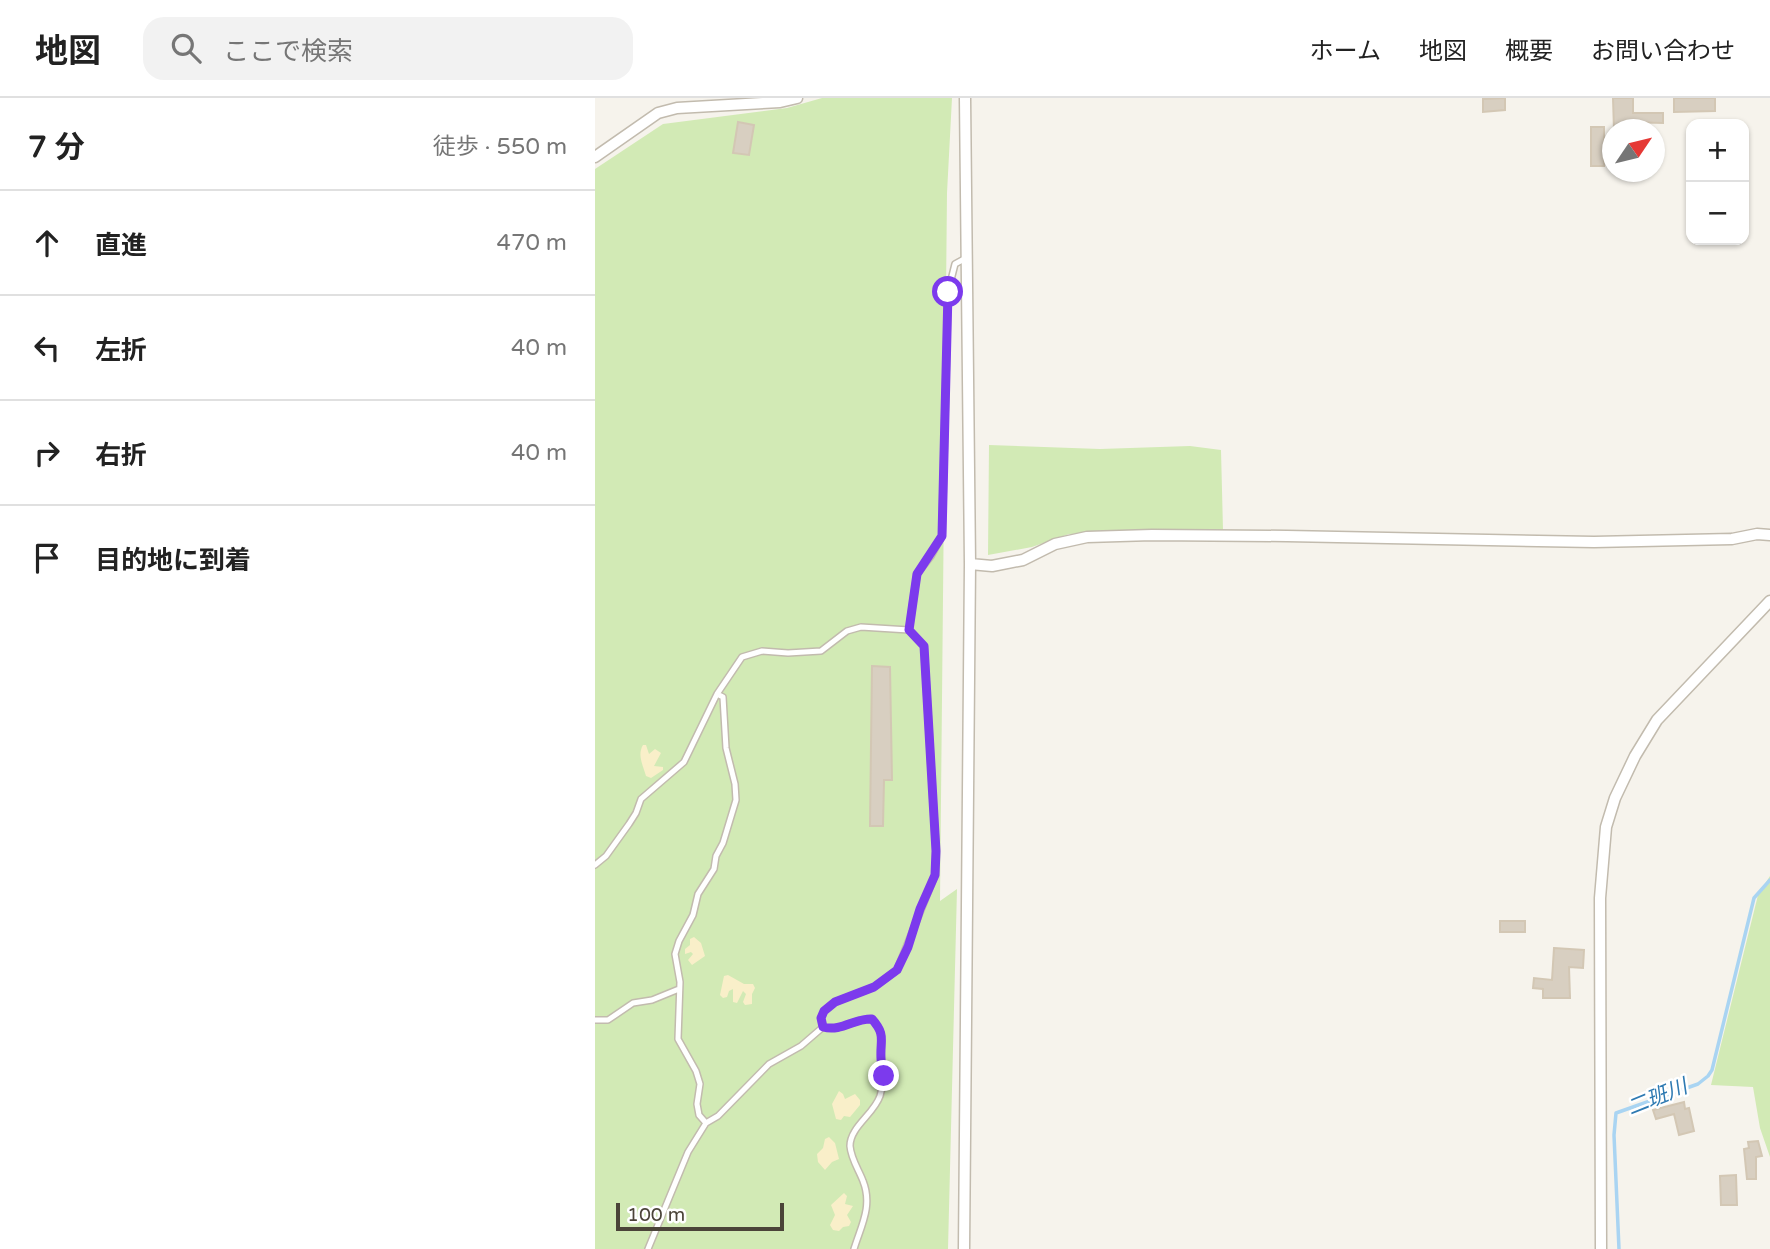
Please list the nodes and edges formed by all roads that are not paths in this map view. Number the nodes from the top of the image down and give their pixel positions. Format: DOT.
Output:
graph roads {
  1 [pos="797,98"];
  2 [pos="965,98"];
  3 [pos="595,157"];
  4 [pos="966,258"];
  5 [pos="1770,535"];
  6 [pos="970,564"];
  7 [pos="1770,601"];
  8 [pos="909,630"];
  9 [pos="717,694"];
  10 [pos="595,865"];
  11 [pos="679,989"];
  12 [pos="595,1020"];
  13 [pos="823,1027"];
  14 [pos="706,1123"];
  15 [pos="648,1249"];
  16 [pos="854,1249"];
  17 [pos="964,1249"];
  18 [pos="1601,1249"];
  1 -- 3 [label="street"];
  2 -- 4 [label="street"];
  4 -- 6 [label="street"];
  4 -- 8 [label="lane"];
  5 -- 6 [label="street"];
  6 -- 17 [label="street"];
  7 -- 18 [label="street"];
  8 -- 9 [label="lane"];
  8 -- 13 [label="lane"];
  9 -- 10 [label="lane"];
  9 -- 11 [label="lane"];
  11 -- 12 [label="lane"];
  11 -- 14 [label="lane"];
  13 -- 14 [label="lane"];
  13 -- 16 [label="lane"];
  14 -- 15 [label="lane"];
}
